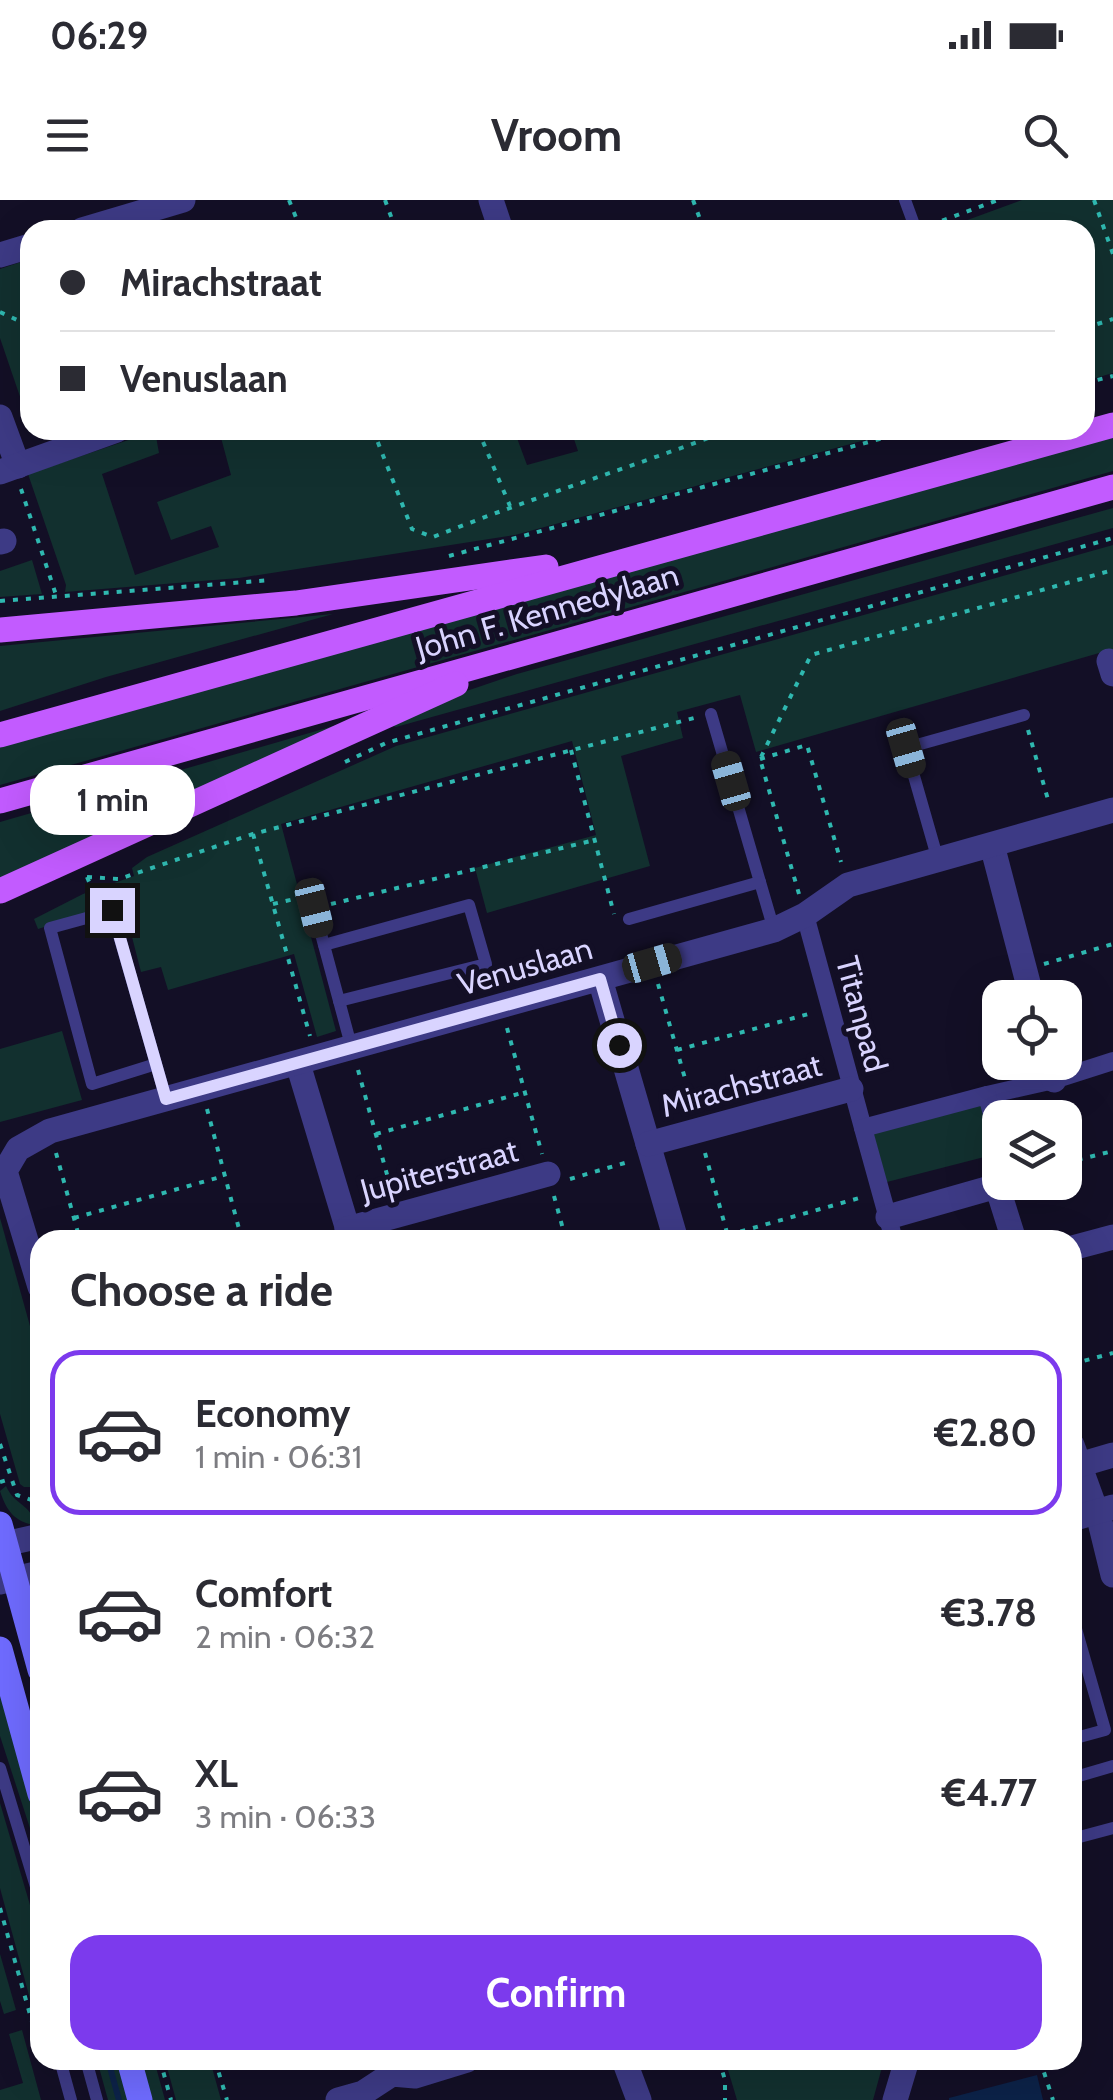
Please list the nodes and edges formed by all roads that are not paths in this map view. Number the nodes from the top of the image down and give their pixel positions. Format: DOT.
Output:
graph roads {
  1 [pos="183,200"];
  2 [pos="120,220"];
  3 [pos="0,417"];
  4 [pos="90,440"];
  5 [pos="1059,440"];
  6 [pos="9,469"];
  7 [pos="1113,487"];
  8 [pos="623,560"];
  9 [pos="0,630"];
  10 [pos="524,651"];
  11 [pos="711,714"];
  12 [pos="1024,715"];
  13 [pos="0,735"];
  14 [pos="0,801"];
  15 [pos="1113,810"];
  16 [pos="992,845"];
  17 [pos="938,860"];
  18 [pos="760,882"];
  19 [pos="0,891"];
  20 [pos="314,908"];
  21 [pos="805,915"];
  22 [pos="629,919"];
  23 [pos="774,930"];
  24 [pos="324,945"];
  25 [pos="600,979"];
  26 [pos="1028,980"];
  27 [pos="339,1002"];
  28 [pos="352,1049"];
  29 [pos="307,1061"];
  30 [pos="1113,1061"];
  31 [pos="156,1064"];
  32 [pos="1082,1066"];
  33 [pos="1028,1080"];
  34 [pos="852,1089"];
  35 [pos="987,1095"];
  36 [pos="166,1099"];
  37 [pos="988,1100"];
  38 [pos="863,1128"];
  39 [pos="649,1150"];
  40 [pos="550,1180"];
  41 [pos="982,1191"];
  42 [pos="1004,1200"];
  43 [pos="891,1228"];
  44 [pos="348,1230"];
  45 [pos="359,1230"];
  46 [pos="673,1230"];
  47 [pos="1012,1230"];
  48 [pos="1113,1237"];
  49 [pos="1082,1245"];
  50 [pos="30,1254"];
  51 [pos="1113,1456"];
  52 [pos="1082,1458"];
  53 [pos="1082,1480"];
  54 [pos="1094,1512"];
  55 [pos="30,1537"];
  56 [pos="2,1538"];
  57 [pos="1113,1575"];
  58 [pos="18,1578"];
  59 [pos="30,1628"];
  60 [pos="1082,1649"];
  61 [pos="0,1650"];
  62 [pos="1082,1736"];
  63 [pos="30,1758"];
  64 [pos="1113,1766"];
  65 [pos="0,1768"];
  66 [pos="1082,1775"];
  67 [pos="1113,1828"];
  68 [pos="1082,1836"];
  69 [pos="30,1867"];
  70 [pos="63,2070"];
  71 [pos="89,2070"];
  72 [pos="131,2070"];
  73 [pos="383,2070"];
  74 [pos="396,2070"];
  75 [pos="434,2070"];
  76 [pos="628,2070"];
  77 [pos="904,2070"];
  78 [pos="71,2100"];
  79 [pos="97,2100"];
  80 [pos="140,2100"];
  81 [pos="338,2100"];
  82 [pos="639,2100"];
  83 [pos="896,2100"];
  1 -- 2 [label="street"];
  3 -- 6 [label="street"];
  4 -- 6 [label="street"];
  5 -- 8 [label="main road, John F. Kennedylaan"];
  7 -- 10 [label="main road, John F. Kennedylaan"];
  8 -- 9 [label="main road"];
  8 -- 13 [label="main road, John F. Kennedylaan"];
  10 -- 14 [label="main road, John F. Kennedylaan"];
  10 -- 19 [label="main road"];
  11 -- 18 [label="lane"];
  12 -- 17 [label="lane"];
  15 -- 16 [label="street, Venuslaan"];
  16 -- 17 [label="street, Venuslaan"];
  16 -- 26 [label="street"];
  17 -- 21 [label="street, Venuslaan"];
  18 -- 22 [label="lane, Venuslaan"];
  18 -- 23 [label="lane"];
  20 -- 24 [label="lane"];
  21 -- 23 [label="street, Venuslaan"];
  21 -- 34 [label="street, Titanpad"];
  23 -- 25 [label="street, Venuslaan"];
  24 -- 27 [label="lane"];
  24 -- 27 [label="lane, Venuslaan"];
  25 -- 28 [label="street, Venuslaan"];
  25 -- 39 [label="street, Mirachstraat"];
  27 -- 28 [label="lane"];
  28 -- 29 [label="street, Venuslaan"];
  29 -- 36 [label="street, Venuslaan"];
  29 -- 44 [label="street, Jupiterstraat"];
  30 -- 32 [label="street"];
  31 -- 31 [label="lane"];
  31 -- 36 [label="lane"];
  33 -- 35 [label="street"];
  34 -- 38 [label="street, Titanpad"];
  34 -- 39 [label="street, Mirachstraat"];
  35 -- 37 [label="street"];
  35 -- 38 [label="street"];
  36 -- 50 [label="street, Venuslaan"];
  38 -- 43 [label="street, Titanpad"];
  39 -- 46 [label="street, Mirachstraat"];
  40 -- 45 [label="street, Jupiterstraat"];
  41 -- 43 [label="street"];
  42 -- 47 [label="street"];
  48 -- 49 [label="street"];
  51 -- 52 [label="street"];
  53 -- 54 [label="street"];
  54 -- 57 [label="street"];
  55 -- 56 [label="street"];
  56 -- 58 [label="main road"];
  58 -- 59 [label="main road"];
  60 -- 62 [label="lane"];
  61 -- 63 [label="main road"];
  64 -- 66 [label="lane"];
  65 -- 69 [label="lane"];
  67 -- 68 [label="lane"];
  70 -- 78 [label="lane"];
  71 -- 79 [label="lane"];
  72 -- 80 [label="main road"];
  73 -- 81 [label="street"];
  74 -- 75 [label="street"];
  76 -- 82 [label="street"];
  77 -- 83 [label="street"];
}
